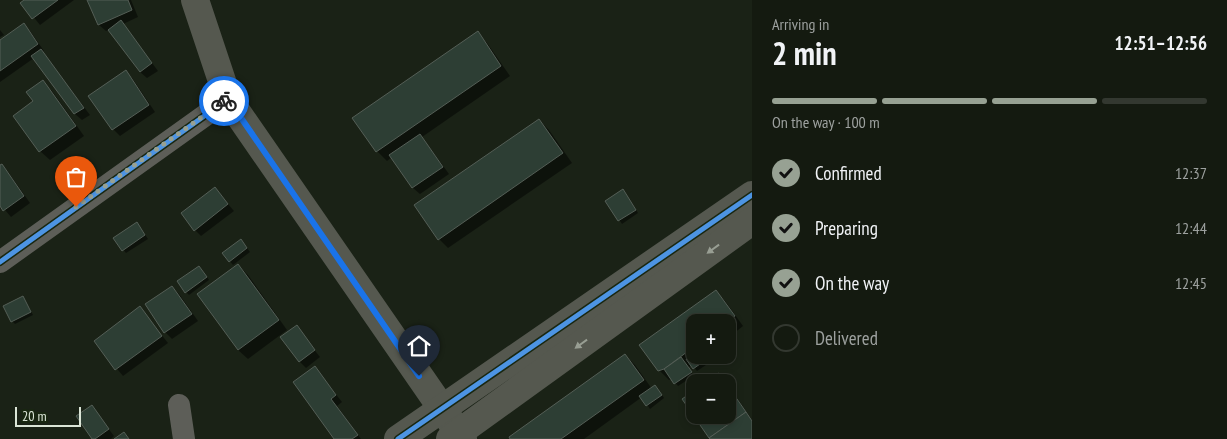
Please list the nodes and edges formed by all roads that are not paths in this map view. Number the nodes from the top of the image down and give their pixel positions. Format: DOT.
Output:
graph roads {
  1 [pos="195,0"];
  2 [pos="228,99"];
  3 [pos="750,207"];
  4 [pos="0,262"];
  5 [pos="179,405"];
  6 [pos="442,408"];
  7 [pos="457,437"];
  8 [pos="184,439"];
  9 [pos="398,439"];
  1 -- 2 [label="street"];
  2 -- 4 [label="street"];
  2 -- 6 [label="street"];
  3 -- 6 [label="street"];
  3 -- 7 [label="street, one-way"];
  5 -- 8 [label="street"];
  6 -- 7 [label="street"];
  6 -- 9 [label="street"];
}
